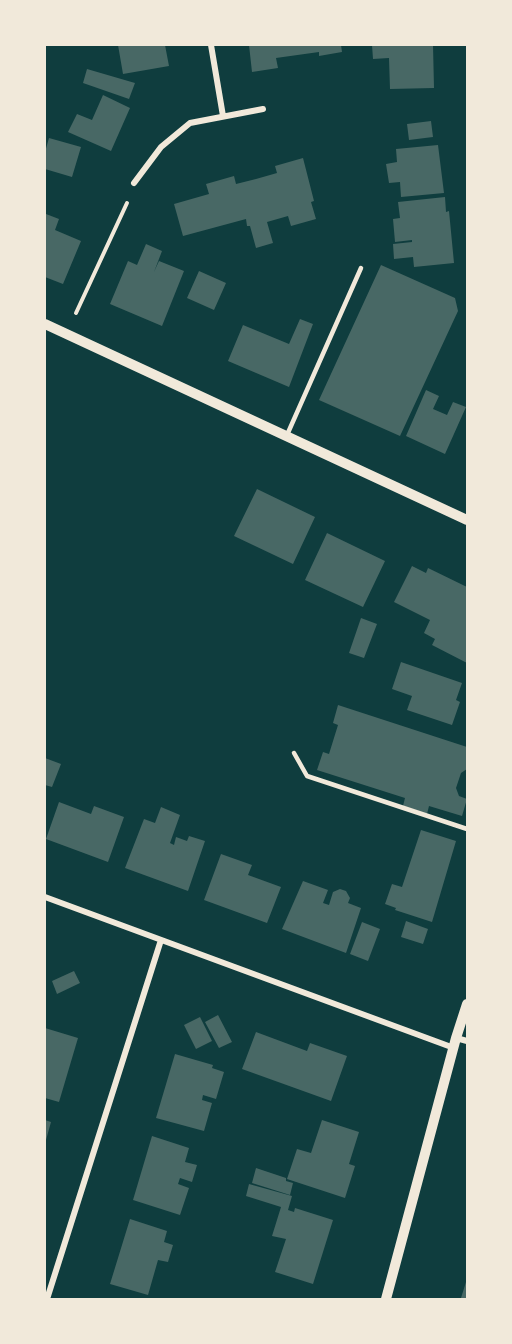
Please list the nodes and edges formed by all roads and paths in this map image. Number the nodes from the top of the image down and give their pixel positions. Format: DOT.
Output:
graph roads {
  1 [pos="211,45"];
  2 [pos="263,109"];
  3 [pos="223,116"];
  4 [pos="134,183"];
  5 [pos="361,268"];
  6 [pos="45,324"];
  7 [pos="67,333"];
  8 [pos="287,435"];
  9 [pos="467,520"];
  10 [pos="294,753"];
  11 [pos="467,829"];
  12 [pos="45,897"];
  13 [pos="161,940"];
  14 [pos="467,1005"];
  15 [pos="459,1042"];
  16 [pos="47,1299"];
  17 [pos="386,1299"];
  1 -- 3 [label="street"];
  2 -- 3 [label="street"];
  3 -- 4 [label="street"];
  4 -- 7 [label="path"];
  5 -- 8 [label="lane"];
  6 -- 7 [label="street"];
  7 -- 8 [label="street"];
  8 -- 9 [label="street"];
  10 -- 11 [label="lane"];
  12 -- 13 [label="street"];
  13 -- 15 [label="street"];
  13 -- 16 [label="street"];
  14 -- 15 [label="street"];
  15 -- 17 [label="street"];
}
